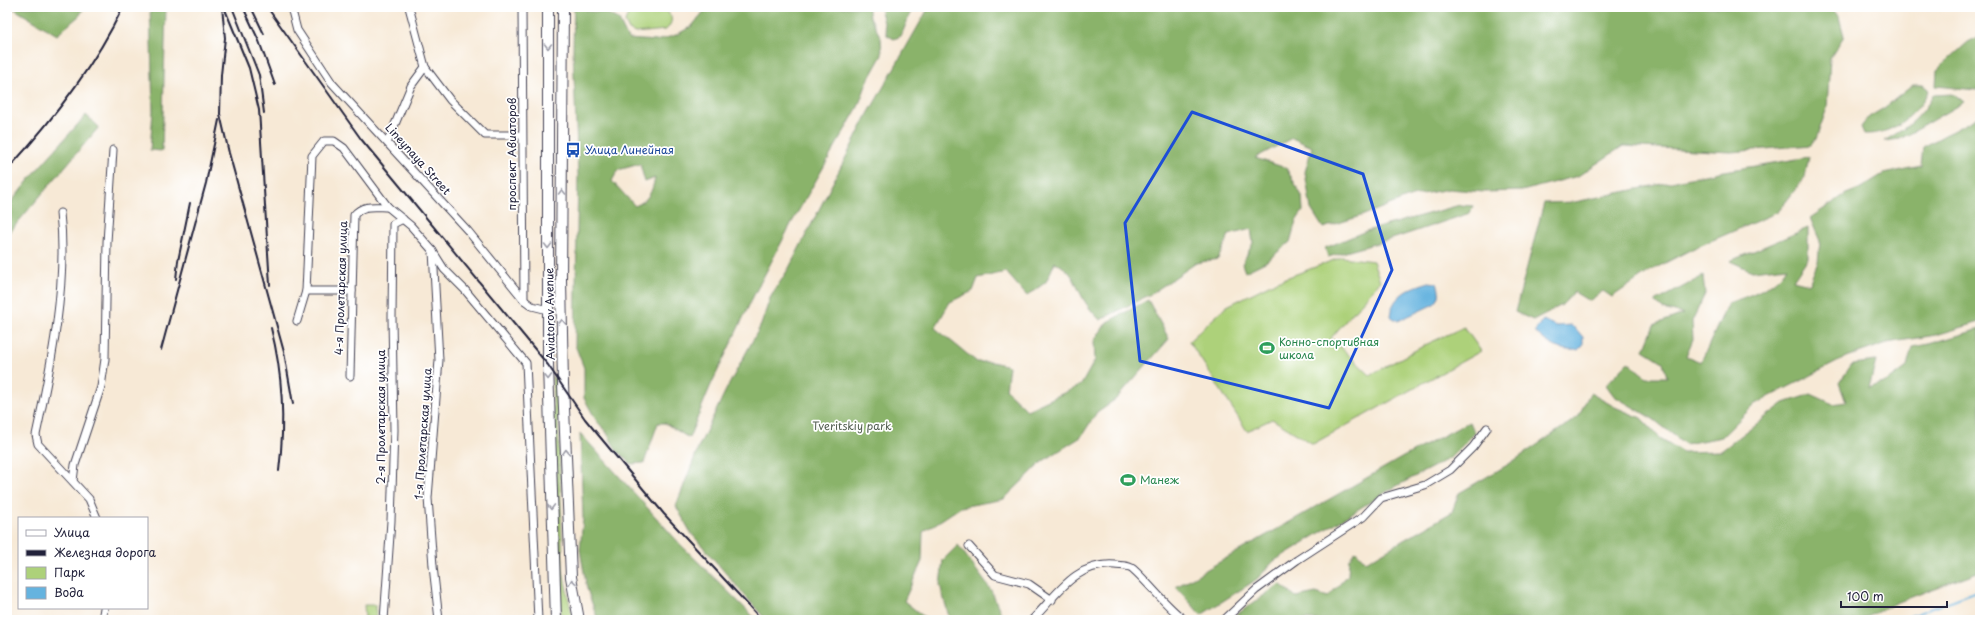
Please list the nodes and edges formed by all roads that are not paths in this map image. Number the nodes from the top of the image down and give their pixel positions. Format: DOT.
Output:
graph roads {
  1 [pos="291,7"];
  2 [pos="409,7"];
  3 [pos="522,7"];
  4 [pos="548,7"];
  5 [pos="563,7"];
  6 [pos="425,67"];
  7 [pos="522,135"];
  8 [pos="388,141"];
  9 [pos="113,150"];
  10 [pos="388,207"];
  11 [pos="60,213"];
  12 [pos="403,219"];
  13 [pos="432,250"];
  14 [pos="306,291"];
  15 [pos="352,291"];
  16 [pos="524,300"];
  17 [pos="548,310"];
  18 [pos="297,321"];
  19 [pos="350,376"];
  20 [pos="1487,428"];
  21 [pos="74,481"];
  22 [pos="97,517"];
  23 [pos="969,546"];
  24 [pos="1052,600"];
  25 [pos="104,609"];
  26 [pos="102,620"];
  27 [pos="384,620"];
  28 [pos="439,620"];
  29 [pos="538,620"];
  30 [pos="556,620"];
  31 [pos="579,620"];
  32 [pos="1032,620"];
  33 [pos="1185,620"];
  34 [pos="1224,620"];
  1 -- 8 [label="street, Lineynaya Street"];
  2 -- 6 [label="street"];
  3 -- 7 [label="street, проспект Авиаторов"];
  4 -- 17 [label="main road, Aviatorov Avenue, one-way"];
  31 -- 5 [label="main road, Aviatorov Avenue, one-way"];
  6 -- 7 [label="street"];
  6 -- 8 [label="street"];
  7 -- 16 [label="street, проспект Авиаторов"];
  8 -- 16 [label="street, Lineynaya Street"];
  9 -- 21 [label="street"];
  10 -- 12 [label="street"];
  10 -- 14 [label="street"];
  10 -- 15 [label="street, 4-я Пролетарская улица"];
  11 -- 21 [label="street"];
  12 -- 13 [label="street"];
  12 -- 27 [label="street, 2-я Пролетарская улица"];
  13 -- 28 [label="street, 1-я Пролетарская улица"];
  13 -- 29 [label="street"];
  14 -- 15 [label="street"];
  14 -- 18 [label="street"];
  15 -- 19 [label="street, 4-я Пролетарская улица"];
  16 -- 17 [label="street, Lineynaya Street"];
  17 -- 30 [label="main road, Aviatorov Avenue, one-way"];
  20 -- 34 [label="street"];
  21 -- 22 [label="street"];
  23 -- 24 [label="street"];
  24 -- 32 [label="street"];
  24 -- 33 [label="street"];
  25 -- 26 [label="street"];
}
